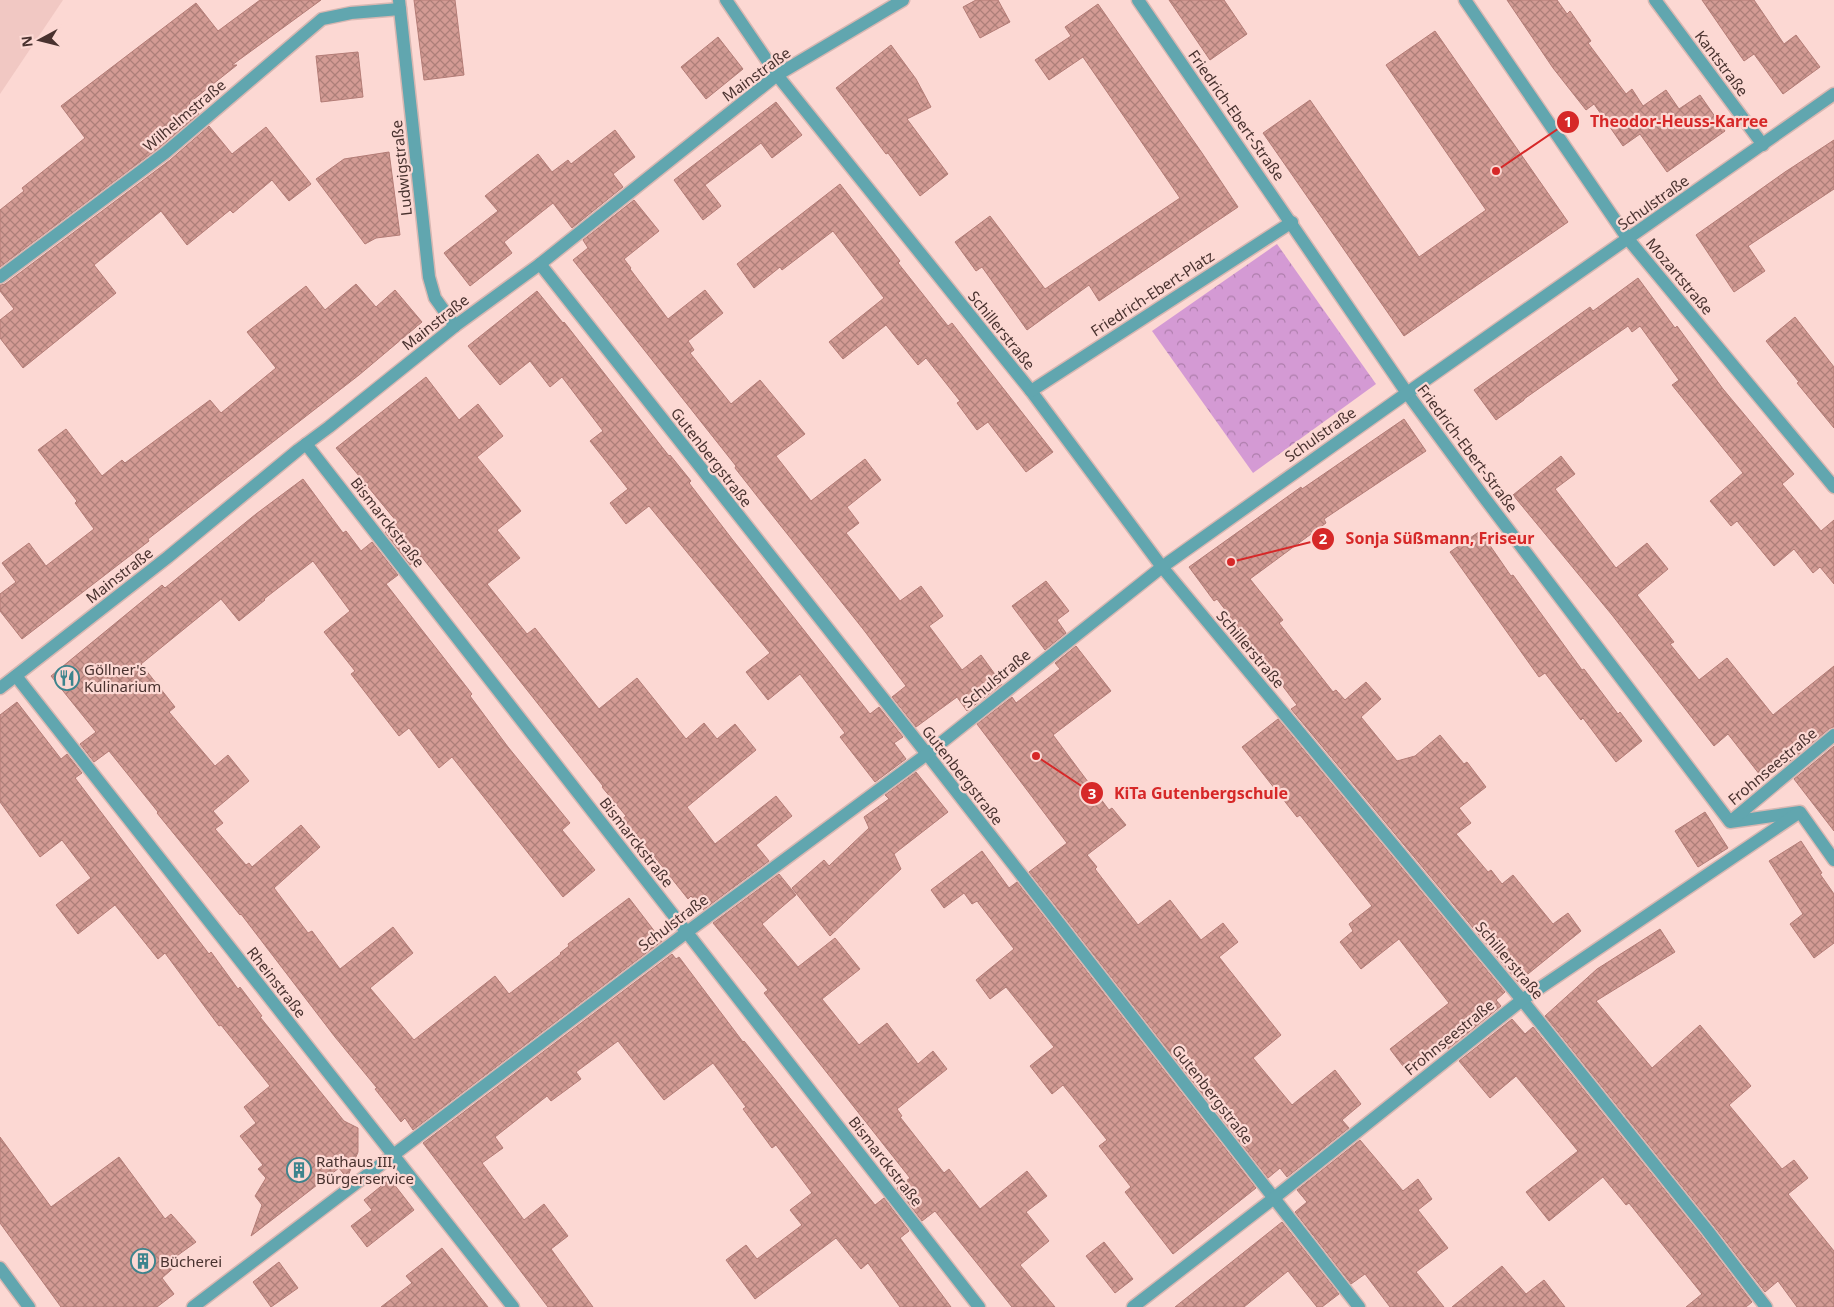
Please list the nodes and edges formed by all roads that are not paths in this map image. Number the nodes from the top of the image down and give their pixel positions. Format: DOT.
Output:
graph roads {
  1 [pos="726,0"];
  2 [pos="903,0"];
  3 [pos="1138,0"];
  4 [pos="1465,0"];
  5 [pos="1655,0"];
  6 [pos="399,4"];
  7 [pos="777,75"];
  8 [pos="1834,94"];
  9 [pos="1763,145"];
  10 [pos="1292,222"];
  11 [pos="1628,239"];
  12 [pos="540,264"];
  13 [pos="0,277"];
  14 [pos="455,326"];
  15 [pos="1031,391"];
  16 [pos="1406,393"];
  17 [pos="306,444"];
  18 [pos="1834,487"];
  19 [pos="1162,567"];
  20 [pos="16,676"];
  21 [pos="0,688"];
  22 [pos="1834,734"];
  23 [pos="926,754"];
  24 [pos="1800,812"];
  25 [pos="1730,822"];
  26 [pos="1834,860"];
  27 [pos="687,932"];
  28 [pos="1522,1000"];
  29 [pos="394,1155"];
  30 [pos="1274,1198"];
  31 [pos="0,1268"];
  32 [pos="29,1307"];
  33 [pos="193,1307"];
  34 [pos="513,1307"];
  35 [pos="979,1307"];
  36 [pos="1133,1307"];
  37 [pos="1359,1307"];
  38 [pos="1766,1307"];
  1 -- 7 [label="street, Schillerstraße"];
  2 -- 7 [label="street, Mainstraße"];
  3 -- 10 [label="street, Friedrich-Ebert-Straße"];
  4 -- 11 [label="street, Mozartstraße"];
  5 -- 9 [label="street, Kantstraße"];
  6 -- 13 [label="street, Wilhelmstraße"];
  6 -- 14 [label="street, Ludwigstraße"];
  7 -- 12 [label="street, Mainstraße"];
  7 -- 15 [label="street, Schillerstraße"];
  8 -- 9 [label="street, Schulstraße"];
  9 -- 11 [label="street, Schulstraße"];
  10 -- 15 [label="street, Friedrich-Ebert-Platz"];
  10 -- 16 [label="street, Friedrich-Ebert-Straße"];
  11 -- 16 [label="street, Schulstraße"];
  11 -- 18 [label="street, Mozartstraße"];
  12 -- 14 [label="street, Mainstraße"];
  12 -- 23 [label="street, Gutenbergstraße"];
  14 -- 17 [label="street, Mainstraße"];
  15 -- 19 [label="street, Schillerstraße"];
  16 -- 19 [label="street, Schulstraße"];
  16 -- 25 [label="street, Friedrich-Ebert-Straße"];
  17 -- 20 [label="street, Mainstraße"];
  17 -- 27 [label="street, Bismarckstraße"];
  19 -- 23 [label="street, Schulstraße"];
  19 -- 28 [label="street, Schillerstraße"];
  20 -- 21 [label="street, Mainstraße"];
  20 -- 29 [label="street, Rheinstraße"];
  22 -- 25 [label="street, Frohnseestraße"];
  23 -- 27 [label="street, Schulstraße"];
  23 -- 30 [label="street, Gutenbergstraße"];
  24 -- 25 [label="street"];
  24 -- 26 [label="street"];
  24 -- 28 [label="street, Frohnseestraße"];
  27 -- 29 [label="street, Schulstraße"];
  27 -- 35 [label="street, Bismarckstraße"];
  28 -- 30 [label="street, Frohnseestraße"];
  28 -- 38 [label="street, Schillerstraße"];
  29 -- 33 [label="street, Schulstraße"];
  29 -- 34 [label="street, Rheinstraße"];
  30 -- 36 [label="street, Frohnseestraße"];
  30 -- 37 [label="street, Gutenbergstraße"];
  31 -- 32 [label="street"];
}
